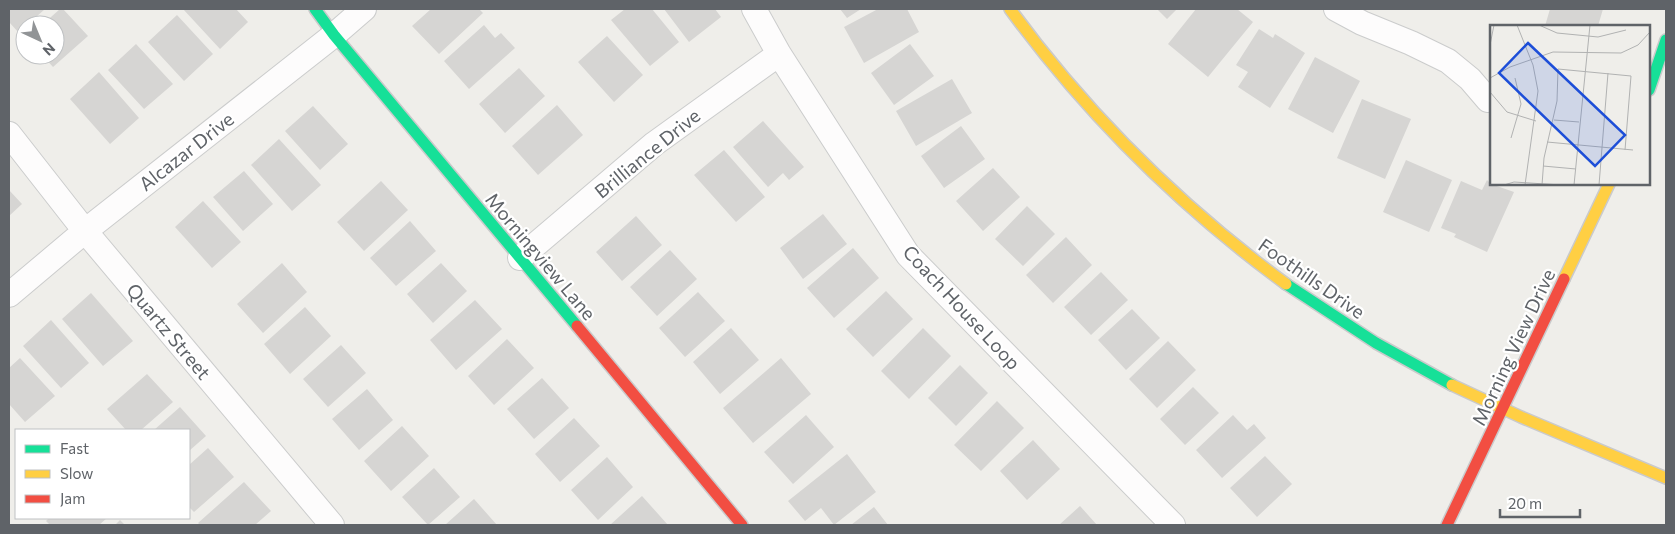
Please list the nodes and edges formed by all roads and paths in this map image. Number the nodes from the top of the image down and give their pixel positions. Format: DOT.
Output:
graph roads {
  1 [pos="315,9"];
  2 [pos="364,9"];
  3 [pos="754,9"];
  4 [pos="1010,9"];
  5 [pos="1336,9"];
  6 [pos="334,35"];
  7 [pos="1666,40"];
  8 [pos="779,54"];
  9 [pos="1650,87"];
  10 [pos="1488,100"];
  11 [pos="9,134"];
  12 [pos="1609,185"];
  13 [pos="85,231"];
  14 [pos="520,258"];
  15 [pos="9,295"];
  16 [pos="1502,409"];
  17 [pos="1666,478"];
  18 [pos="332,525"];
  19 [pos="742,525"];
  20 [pos="1173,525"];
  21 [pos="1447,525"];
  1 -- 6 [label="street, Morningview Lane"];
  2 -- 6 [label="street, Alcazar Drive"];
  3 -- 8 [label="street, Coach House Loop"];
  4 -- 16 [label="street, Foothills Drive"];
  5 -- 10 [label="street"];
  6 -- 13 [label="street, Alcazar Drive"];
  6 -- 14 [label="street, Morningview Lane"];
  7 -- 9 [label="street"];
  8 -- 14 [label="street, Brilliance Drive"];
  8 -- 20 [label="street, Coach House Loop"];
  11 -- 13 [label="street, Quartz Street"];
  12 -- 16 [label="street, Morning View Drive"];
  13 -- 15 [label="street, Alcazar Drive"];
  13 -- 18 [label="street, Quartz Street"];
  14 -- 19 [label="street, Morningview Lane"];
  16 -- 17 [label="street, Foothills Drive"];
  16 -- 21 [label="street, Morning View Drive"];
}
